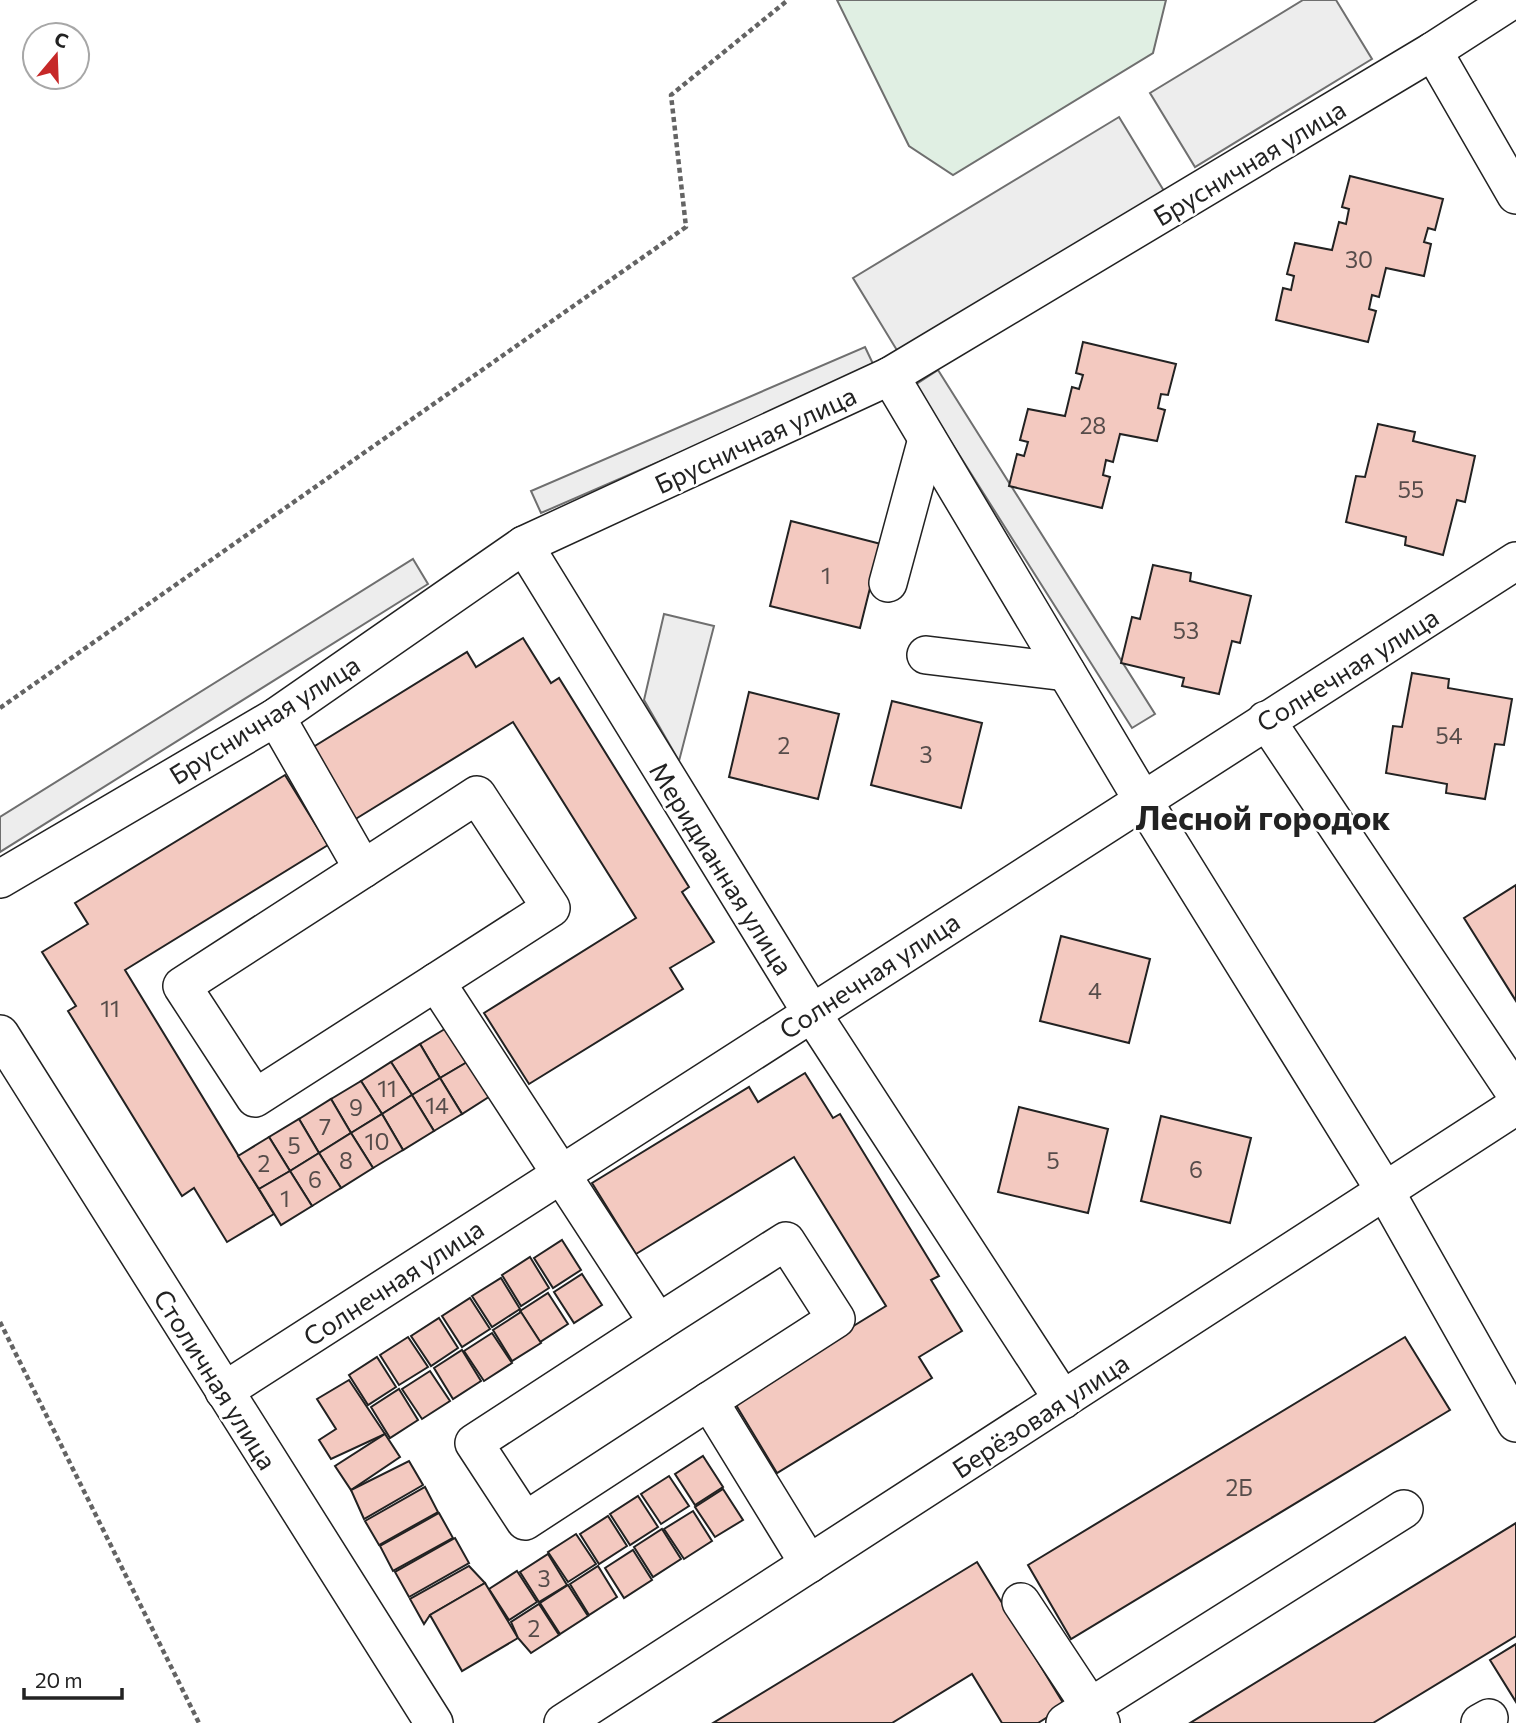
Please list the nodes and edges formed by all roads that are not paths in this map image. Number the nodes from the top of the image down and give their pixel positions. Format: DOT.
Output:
graph roads {
  1 [pos="1512,0"];
  2 [pos="1433,51"];
  3 [pos="1516,195"];
  4 [pos="890,376"];
  5 [pos="927,439"];
  6 [pos="524,545"];
  7 [pos="1516,561"];
  8 [pos="888,583"];
  9 [pos="926,654"];
  10 [pos="1066,672"];
  11 [pos="276,717"];
  12 [pos="1266,720"];
  13 [pos="1142,799"];
  14 [pos="363,869"];
  15 [pos="0,879"];
  16 [pos="436,982"];
  17 [pos="811,1012"];
  18 [pos="0,1034"];
  19 [pos="1516,1094"];
  20 [pos="1516,1106"];
  21 [pos="561,1174"];
  22 [pos="1385,1191"];
  23 [pos="658,1323"];
  24 [pos="224,1391"];
  25 [pos="1063,1400"];
  26 [pos="709,1401"];
  27 [pos="1516,1423"];
  28 [pos="1404,1509"];
  29 [pos="809,1564"];
  30 [pos="1021,1602"];
  31 [pos="1086,1718"];
  32 [pos="434,1723"];
  33 [pos="563,1723"];
  1 -- 2 [label="street, Брусничная улица"];
  2 -- 3 [label="street"];
  2 -- 4 [label="street, Брусничная улица"];
  4 -- 5 [label="street"];
  4 -- 6 [label="street, Брусничная улица"];
  5 -- 8 [label="street"];
  5 -- 10 [label="street"];
  6 -- 11 [label="street, Брусничная улица"];
  6 -- 17 [label="street, Меридианная улица"];
  7 -- 12 [label="street, Солнечная улица"];
  9 -- 10 [label="street"];
  10 -- 13 [label="street"];
  11 -- 14 [label="street"];
  11 -- 15 [label="street, Брусничная улица"];
  12 -- 13 [label="street, Солнечная улица"];
  12 -- 19 [label="street"];
  13 -- 17 [label="street, Солнечная улица"];
  13 -- 22 [label="street"];
  14 -- 16 [label="street"];
  14 -- 16 [label="street"];
  16 -- 21 [label="street"];
  17 -- 21 [label="street, Солнечная улица"];
  17 -- 25 [label="street, Меридианная улица"];
  18 -- 24 [label="street, Столичная улица"];
  20 -- 22 [label="street, Берёзовая улица"];
  21 -- 23 [label="street"];
  21 -- 24 [label="street, Солнечная улица"];
  22 -- 25 [label="street, Берёзовая улица"];
  22 -- 27 [label="street"];
  23 -- 26 [label="street"];
  23 -- 26 [label="street"];
  24 -- 32 [label="street, Столичная улица"];
  25 -- 29 [label="street, Берёзовая улица"];
  26 -- 29 [label="street"];
  28 -- 31 [label="street"];
  29 -- 33 [label="street, Берёзовая улица"];
  30 -- 31 [label="street"];
}
